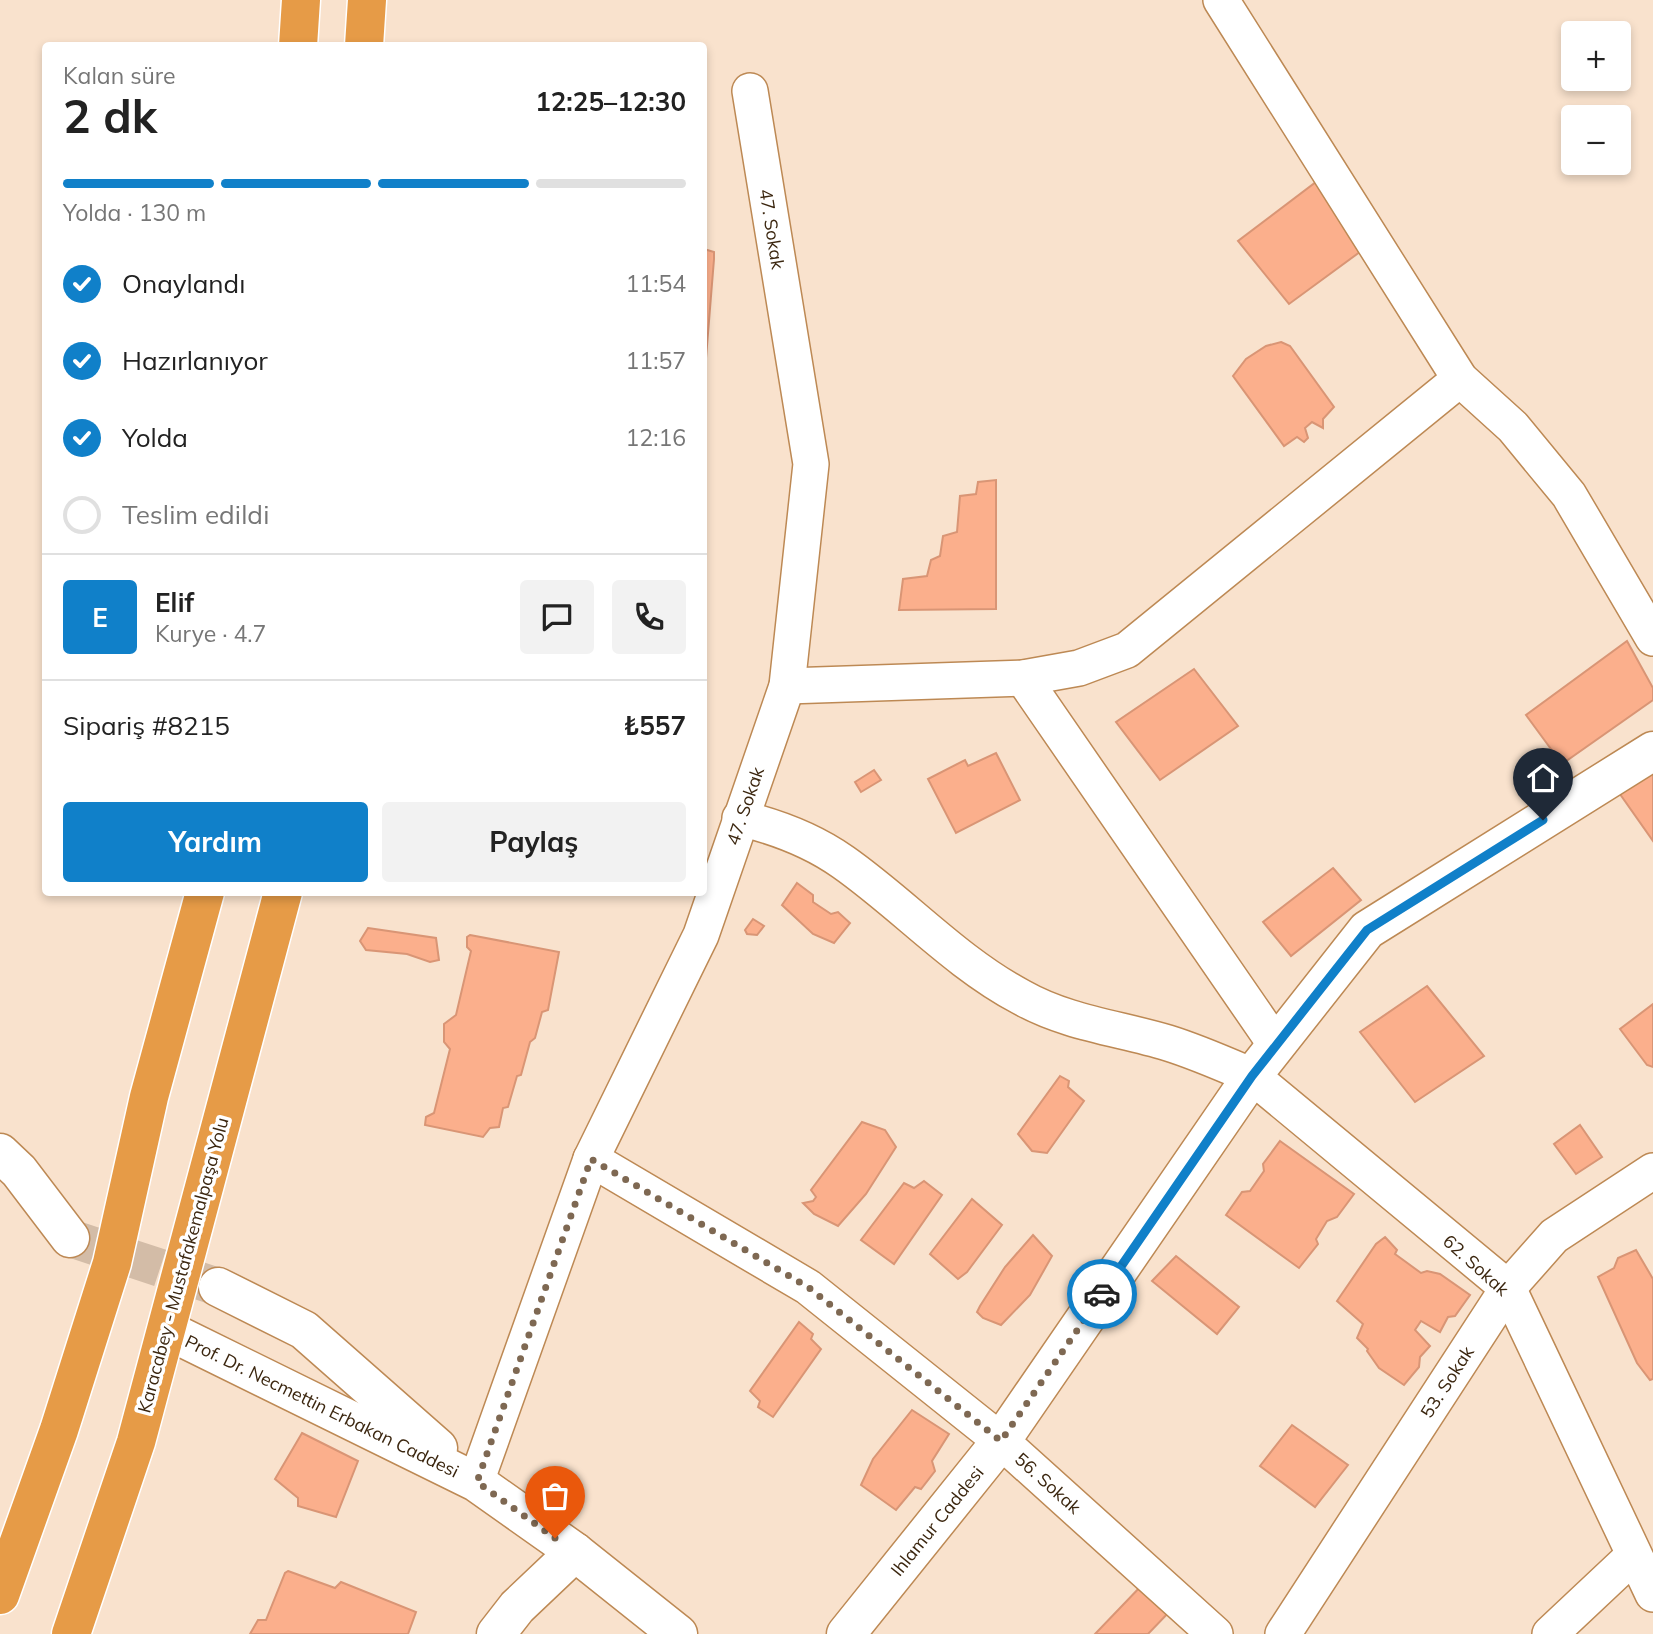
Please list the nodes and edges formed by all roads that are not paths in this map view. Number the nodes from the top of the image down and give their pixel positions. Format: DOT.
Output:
graph roads {
  1 [pos="301,0"];
  2 [pos="367,0"];
  3 [pos="1222,0"];
  4 [pos="298,42"];
  5 [pos="364,42"];
  6 [pos="750,91"];
  7 [pos="1460,379"];
  8 [pos="1653,638"];
  9 [pos="1023,678"];
  10 [pos="787,686"];
  11 [pos="1653,751"];
  12 [pos="740,818"];
  13 [pos="204,896"];
  14 [pos="282,896"];
  15 [pos="1276,1045"];
  16 [pos="1252,1076"];
  17 [pos="0,1153"];
  18 [pos="591,1159"];
  19 [pos="1653,1171"];
  20 [pos="71,1238"];
  21 [pos="218,1287"];
  22 [pos="1508,1289"];
  23 [pos="167,1330"];
  24 [pos="1001,1441"];
  25 [pos="477,1482"];
  26 [pos="575,1552"];
  27 [pos="1633,1556"];
  28 [pos="1653,1594"];
  29 [pos="0,1595"];
  30 [pos="71,1634"];
  31 [pos="496,1634"];
  32 [pos="678,1634"];
  33 [pos="846,1634"];
  34 [pos="1215,1634"];
  35 [pos="1283,1634"];
  36 [pos="1550,1634"];
  1 -- 4 [label="highway"];
  2 -- 5 [label="highway"];
  3 -- 7 [label="street"];
  6 -- 10 [label="street, 47. Sokak"];
  7 -- 8 [label="street"];
  7 -- 9 [label="street"];
  9 -- 10 [label="street"];
  9 -- 15 [label="street"];
  10 -- 12 [label="street, 47. Sokak"];
  11 -- 15 [label="street, Ihlamur Caddesi"];
  12 -- 16 [label="street, 62. Sokak"];
  12 -- 18 [label="street, 47. Sokak"];
  13 -- 29 [label="highway"];
  14 -- 23 [label="highway, Karacabey - Mustafakemalpaşa Yolu"];
  15 -- 16 [label="street, Ihlamur Caddesi"];
  16 -- 22 [label="street, 62. Sokak"];
  16 -- 24 [label="street, Ihlamur Caddesi"];
  17 -- 20 [label="street"];
  18 -- 24 [label="street, 56. Sokak"];
  18 -- 25 [label="street, 47. Sokak"];
  19 -- 22 [label="street, 53. Sokak"];
  21 -- 25 [label="street"];
  22 -- 27 [label="street, 62. Sokak"];
  22 -- 35 [label="street, 53. Sokak"];
  23 -- 25 [label="street, Prof. Dr. Necmettin Erbakan Caddesi"];
  23 -- 30 [label="highway, Karacabey - Mustafakemalpaşa Yolu"];
  24 -- 33 [label="street, Ihlamur Caddesi"];
  24 -- 34 [label="street, 56. Sokak"];
  25 -- 26 [label="street, Prof. Dr. Necmettin Erbakan Caddesi"];
  26 -- 31 [label="street"];
  26 -- 32 [label="street, Prof. Dr. Necmettin Erbakan Caddesi"];
  27 -- 28 [label="street, 62. Sokak"];
  27 -- 36 [label="street"];
}
